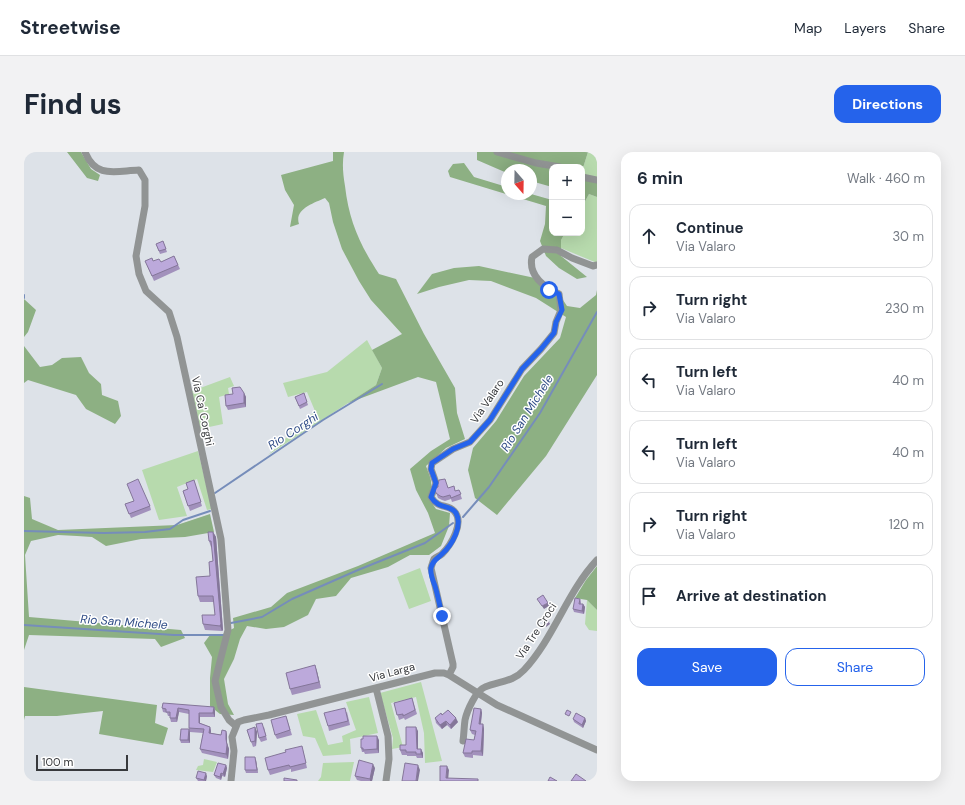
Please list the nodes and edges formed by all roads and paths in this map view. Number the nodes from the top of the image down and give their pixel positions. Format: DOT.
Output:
graph roads {
  1 [pos="85,152"];
  2 [pos="497,152"];
  3 [pos="549,165"];
  4 [pos="585,178"];
  5 [pos="597,180"];
  6 [pos="597,265"];
  7 [pos="597,560"];
  8 [pos="449,675"];
  9 [pos="376,688"];
  10 [pos="478,694"];
  11 [pos="236,726"];
  12 [pos="463,742"];
  13 [pos="597,750"];
  14 [pos="230,781"];
  15 [pos="386,781"];
  1 -- 11 [label="street, Via Ca' Corghi"];
  2 -- 3 [label="street"];
  4 -- 5 [label="street"];
  6 -- 8 [label="street, Via Valaro"];
  7 -- 10 [label="street, Via Tre Croci"];
  8 -- 9 [label="street, Via Larga"];
  8 -- 10 [label="street, Via Larga"];
  9 -- 11 [label="street, Via Larga"];
  9 -- 15 [label="street"];
  10 -- 12 [label="street"];
  10 -- 13 [label="street, Via Larga"];
  11 -- 14 [label="street"];
}
